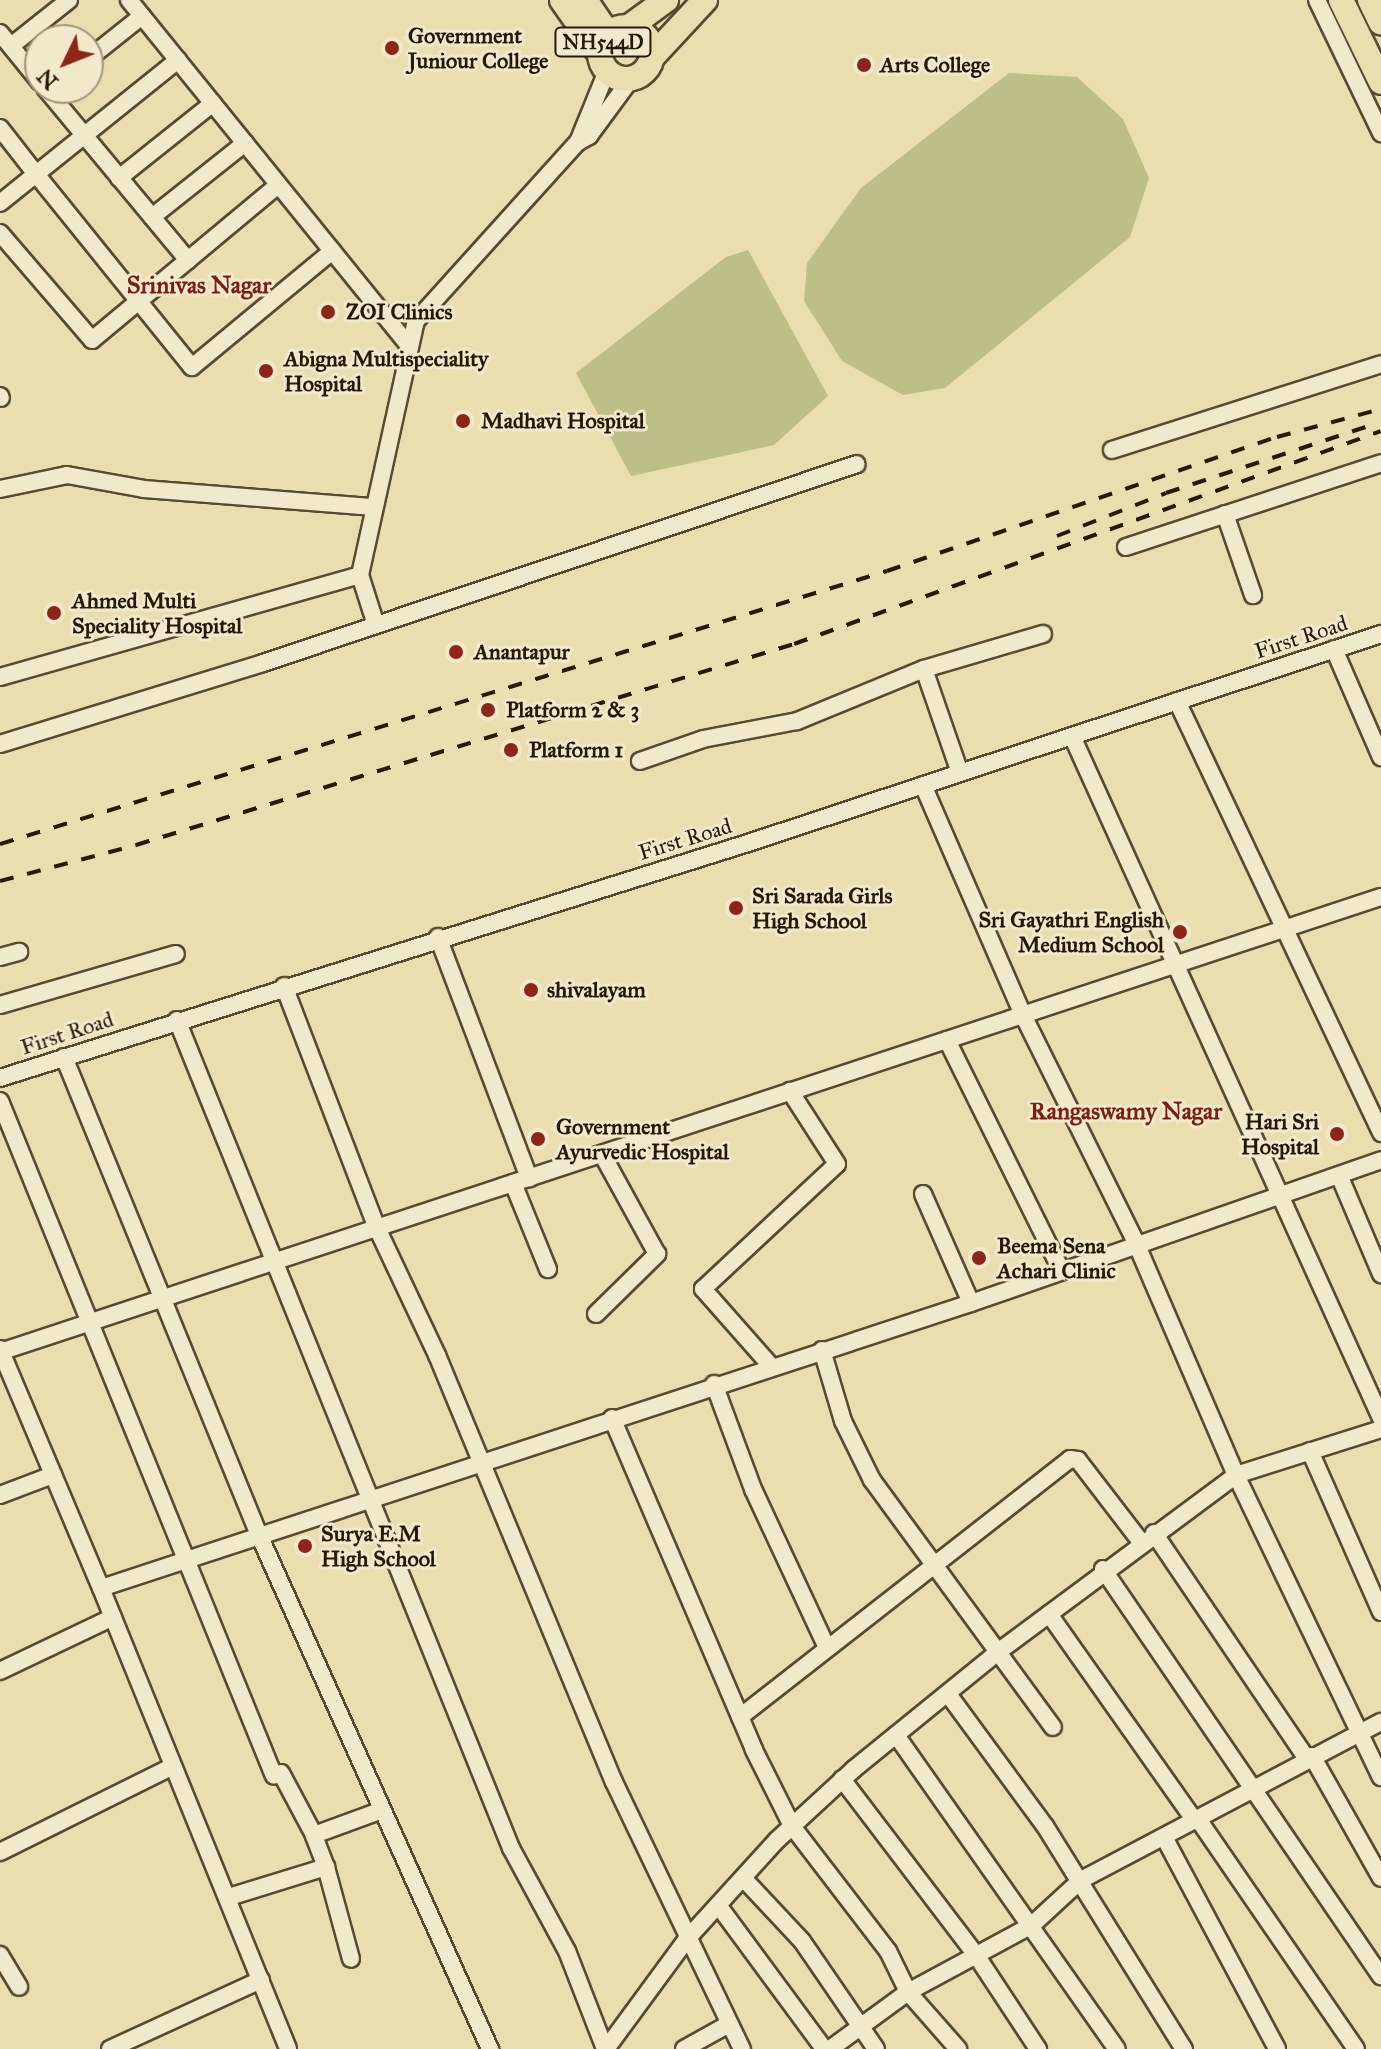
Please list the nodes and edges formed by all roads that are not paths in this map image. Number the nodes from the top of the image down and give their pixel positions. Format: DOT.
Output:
graph roads {
  1 [pos="69,0"];
  2 [pos="129,0"];
  3 [pos="562,0"];
  4 [pos="585,0"];
  5 [pos="666,0"];
  6 [pos="705,0"];
  7 [pos="1317,0"];
  8 [pos="1341,0"];
  9 [pos="1370,0"];
  10 [pos="142,16"];
  11 [pos="1381,23"];
  12 [pos="5,40"];
  13 [pos="104,46"];
  14 [pos="611,47"];
  15 [pos="652,57"];
  16 [pos="178,60"];
  17 [pos="24,62"];
  18 [pos="631,79"];
  19 [pos="1381,82"];
  20 [pos="213,103"];
  21 [pos="58,104"];
  22 [pos="0,128"];
  23 [pos="1381,133"];
  24 [pos="83,136"];
  25 [pos="578,142"];
  26 [pos="245,143"];
  27 [pos="36,174"];
  28 [pos="119,178"];
  29 [pos="278,185"];
  30 [pos="0,203"];
  31 [pos="152,217"];
  32 [pos="0,233"];
  33 [pos="332,251"];
  34 [pos="188,260"];
  35 [pos="141,299"];
  36 [pos="408,344"];
  37 [pos="1381,364"];
  38 [pos="1112,450"];
  39 [pos="1381,463"];
  40 [pos="857,464"];
  41 [pos="0,489"];
  42 [pos="374,507"];
  43 [pos="1225,514"];
  44 [pos="1126,547"];
  45 [pos="360,575"];
  46 [pos="1253,595"];
  47 [pos="376,625"];
  48 [pos="1043,634"];
  49 [pos="1381,634"];
  50 [pos="1334,649"];
  51 [pos="924,669"];
  52 [pos="0,677"];
  53 [pos="1177,701"];
  54 [pos="1072,736"];
  55 [pos="0,744"];
  56 [pos="1381,757"];
  57 [pos="640,761"];
  58 [pos="960,773"];
  59 [pos="923,785"];
  60 [pos="1381,897"];
  61 [pos="1286,928"];
  62 [pos="438,937"];
  63 [pos="19,952"];
  64 [pos="176,954"];
  65 [pos="0,957"];
  66 [pos="1175,965"];
  67 [pos="284,986"];
  68 [pos="0,1005"];
  69 [pos="1023,1015"];
  70 [pos="177,1020"];
  71 [pos="947,1040"];
  72 [pos="64,1057"];
  73 [pos="0,1078"];
  74 [pos="790,1091"];
  75 [pos="0,1101"];
  76 [pos="1381,1133"];
  77 [pos="602,1154"];
  78 [pos="1381,1160"];
  79 [pos="1339,1175"];
  80 [pos="521,1180"];
  81 [pos="1283,1193"];
  82 [pos="923,1194"];
  83 [pos="377,1228"];
  84 [pos="1136,1243"];
  85 [pos="271,1263"];
  86 [pos="548,1269"];
  87 [pos="1061,1270"];
  88 [pos="1381,1274"];
  89 [pos="160,1298"];
  90 [pos="971,1303"];
  91 [pos="596,1314"];
  92 [pos="87,1323"];
  93 [pos="822,1350"];
  94 [pos="0,1351"];
  95 [pos="771,1366"];
  96 [pos="714,1384"];
  97 [pos="612,1418"];
  98 [pos="1381,1418"];
  99 [pos="1381,1429"];
  100 [pos="1310,1451"];
  101 [pos="480,1460"];
  102 [pos="53,1475"];
  103 [pos="1236,1475"];
  104 [pos="0,1495"];
  105 [pos="373,1498"];
  106 [pos="259,1535"];
  107 [pos="1147,1538"];
  108 [pos="183,1558"];
  109 [pos="932,1563"];
  110 [pos="1103,1569"];
  111 [pos="101,1588"];
  112 [pos="1381,1612"];
  113 [pos="1049,1614"];
  114 [pos="113,1617"];
  115 [pos="827,1648"];
  116 [pos="998,1652"];
  117 [pos="0,1671"];
  118 [pos="948,1694"];
  119 [pos="740,1717"];
  120 [pos="1381,1722"];
  121 [pos="1053,1727"];
  122 [pos="1358,1731"];
  123 [pos="896,1735"];
  124 [pos="1309,1758"];
  125 [pos="173,1766"];
  126 [pos="1381,1777"];
  127 [pos="842,1779"];
  128 [pos="1250,1790"];
  129 [pos="382,1810"];
  130 [pos="1197,1820"];
  131 [pos="792,1826"];
  132 [pos="314,1835"];
  133 [pos="1164,1837"];
  134 [pos="0,1852"];
  135 [pos="326,1867"];
  136 [pos="743,1878"];
  137 [pos="1381,1878"];
  138 [pos="1081,1880"];
  139 [pos="229,1897"];
  140 [pos="718,1905"];
  141 [pos="1032,1925"];
  142 [pos="686,1940"];
  143 [pos="0,1955"];
  144 [pos="976,1955"];
  145 [pos="351,1959"];
  146 [pos="1381,1976"];
  147 [pos="261,1980"];
  148 [pos="19,1987"];
  149 [pos="908,1992"];
  150 [pos="729,2024"];
  151 [pos="861,2026"];
  152 [pos="130,2045"];
  153 [pos="110,2049"];
  154 [pos="288,2049"];
  155 [pos="490,2049"];
  156 [pos="605,2049"];
  157 [pos="684,2049"];
  158 [pos="742,2049"];
  159 [pos="827,2049"];
  160 [pos="876,2049"];
  161 [pos="958,2049"];
  162 [pos="1038,2049"];
  163 [pos="1117,2049"];
  164 [pos="1184,2049"];
  165 [pos="1277,2049"];
  166 [pos="1356,2049"];
  1 -- 12 [label="street"];
  2 -- 10 [label="street"];
  3 -- 14 [label="highway, NH544D"];
  4 -- 14 [label="highway, NH544D"];
  5 -- 14 [label="highway, NH544D"];
  6 -- 15 [label="highway, NH544D"];
  7 -- 23 [label="street"];
  8 -- 19 [label="highway"];
  9 -- 11 [label="highway"];
  10 -- 13 [label="street"];
  10 -- 16 [label="street"];
  12 -- 17 [label="street"];
  14 -- 15 [label="highway, NH544D"];
  14 -- 18 [label="highway, NH544D"];
  14 -- 25 [label="street"];
  15 -- 18 [label="highway, NH544D"];
  16 -- 20 [label="street"];
  16 -- 24 [label="street"];
  18 -- 25 [label="street"];
  20 -- 26 [label="street"];
  20 -- 28 [label="street"];
  21 -- 24 [label="street"];
  22 -- 27 [label="street"];
  24 -- 27 [label="street"];
  24 -- 28 [label="street"];
  25 -- 36 [label="street"];
  26 -- 29 [label="street"];
  26 -- 31 [label="street"];
  27 -- 30 [label="street"];
  27 -- 35 [label="street"];
  28 -- 31 [label="street"];
  29 -- 33 [label="street"];
  29 -- 34 [label="street"];
  31 -- 34 [label="street"];
  32 -- 35 [label="street"];
  33 -- 35 [label="street"];
  33 -- 36 [label="street"];
  34 -- 35 [label="street"];
  36 -- 42 [label="street"];
  37 -- 38 [label="street"];
  39 -- 43 [label="street"];
  40 -- 47 [label="street"];
  41 -- 42 [label="street"];
  42 -- 45 [label="street"];
  43 -- 44 [label="street"];
  43 -- 46 [label="street"];
  45 -- 47 [label="street"];
  45 -- 52 [label="street"];
  47 -- 55 [label="street"];
  48 -- 51 [label="street"];
  49 -- 50 [label="street, First Road"];
  50 -- 53 [label="street, First Road"];
  50 -- 56 [label="street"];
  51 -- 57 [label="street"];
  51 -- 58 [label="street"];
  53 -- 54 [label="street, First Road"];
  53 -- 61 [label="street"];
  54 -- 58 [label="street, First Road"];
  54 -- 66 [label="street"];
  58 -- 59 [label="street, First Road"];
  59 -- 62 [label="street, First Road"];
  59 -- 69 [label="street"];
  60 -- 61 [label="street"];
  61 -- 66 [label="street"];
  61 -- 76 [label="street"];
  62 -- 67 [label="street, First Road"];
  62 -- 80 [label="street"];
  63 -- 65 [label="street"];
  64 -- 68 [label="street"];
  66 -- 69 [label="street"];
  66 -- 81 [label="street"];
  67 -- 70 [label="street, First Road"];
  67 -- 83 [label="street"];
  69 -- 71 [label="street"];
  69 -- 84 [label="street"];
  70 -- 72 [label="street, First Road"];
  70 -- 85 [label="street"];
  71 -- 74 [label="street"];
  71 -- 87 [label="street"];
  72 -- 73 [label="street, First Road"];
  72 -- 89 [label="street"];
  74 -- 77 [label="street"];
  74 -- 95 [label="street"];
  75 -- 92 [label="street"];
  77 -- 80 [label="street"];
  77 -- 91 [label="street"];
  78 -- 79 [label="street"];
  79 -- 81 [label="street"];
  79 -- 88 [label="street"];
  80 -- 83 [label="street"];
  80 -- 86 [label="street"];
  81 -- 84 [label="street"];
  81 -- 98 [label="street"];
  82 -- 90 [label="street"];
  83 -- 85 [label="street"];
  83 -- 101 [label="street"];
  84 -- 87 [label="street"];
  84 -- 103 [label="street"];
  85 -- 89 [label="street"];
  85 -- 105 [label="street"];
  87 -- 90 [label="street"];
  89 -- 92 [label="street"];
  89 -- 106 [label="street"];
  90 -- 93 [label="street"];
  92 -- 94 [label="street"];
  92 -- 108 [label="street"];
  93 -- 95 [label="street"];
  93 -- 109 [label="street"];
  94 -- 102 [label="street"];
  95 -- 96 [label="street"];
  96 -- 97 [label="street"];
  96 -- 115 [label="street"];
  97 -- 101 [label="street"];
  97 -- 119 [label="street"];
  99 -- 100 [label="street"];
  100 -- 103 [label="street"];
  100 -- 112 [label="street"];
  101 -- 105 [label="street"];
  101 -- 142 [label="street"];
  102 -- 104 [label="street"];
  102 -- 111 [label="street"];
  103 -- 107 [label="street"];
  103 -- 122 [label="street"];
  105 -- 106 [label="street"];
  105 -- 156 [label="street"];
  106 -- 108 [label="street"];
  106 -- 129 [label="street"];
  107 -- 109 [label="street"];
  107 -- 110 [label="street"];
  107 -- 124 [label="street"];
  108 -- 111 [label="street"];
  108 -- 132 [label="street"];
  109 -- 115 [label="street"];
  109 -- 116 [label="street"];
  110 -- 113 [label="street"];
  110 -- 128 [label="street"];
  111 -- 114 [label="street"];
  113 -- 116 [label="street"];
  113 -- 130 [label="street"];
  114 -- 117 [label="street"];
  114 -- 125 [label="street"];
  115 -- 119 [label="street"];
  116 -- 118 [label="street"];
  116 -- 121 [label="street"];
  118 -- 123 [label="street"];
  118 -- 138 [label="street"];
  119 -- 131 [label="street"];
  120 -- 122 [label="street"];
  122 -- 124 [label="street"];
  122 -- 126 [label="street"];
  123 -- 127 [label="street"];
  123 -- 141 [label="street"];
  124 -- 128 [label="street"];
  124 -- 137 [label="street"];
  125 -- 134 [label="street"];
  125 -- 139 [label="street"];
  127 -- 131 [label="street"];
  127 -- 144 [label="street"];
  128 -- 130 [label="street"];
  128 -- 146 [label="street"];
  129 -- 132 [label="street"];
  129 -- 155 [label="street"];
  130 -- 133 [label="street"];
  130 -- 166 [label="street"];
  131 -- 136 [label="street"];
  131 -- 149 [label="street"];
  132 -- 135 [label="street"];
  133 -- 138 [label="street"];
  133 -- 165 [label="street"];
  135 -- 139 [label="street"];
  135 -- 145 [label="street"];
  136 -- 140 [label="street"];
  136 -- 151 [label="street"];
  138 -- 141 [label="street"];
  138 -- 164 [label="street"];
  139 -- 147 [label="street"];
  140 -- 142 [label="street"];
  140 -- 159 [label="street"];
  141 -- 144 [label="street"];
  141 -- 163 [label="street"];
  142 -- 150 [label="street"];
  142 -- 156 [label="street"];
  143 -- 148 [label="street"];
  144 -- 149 [label="street"];
  144 -- 162 [label="street"];
  147 -- 152 [label="street"];
  147 -- 154 [label="street"];
  149 -- 151 [label="street"];
  149 -- 161 [label="street"];
  150 -- 157 [label="street"];
  150 -- 158 [label="street"];
  151 -- 159 [label="street"];
  151 -- 160 [label="street"];
  152 -- 153 [label="street"];
}
